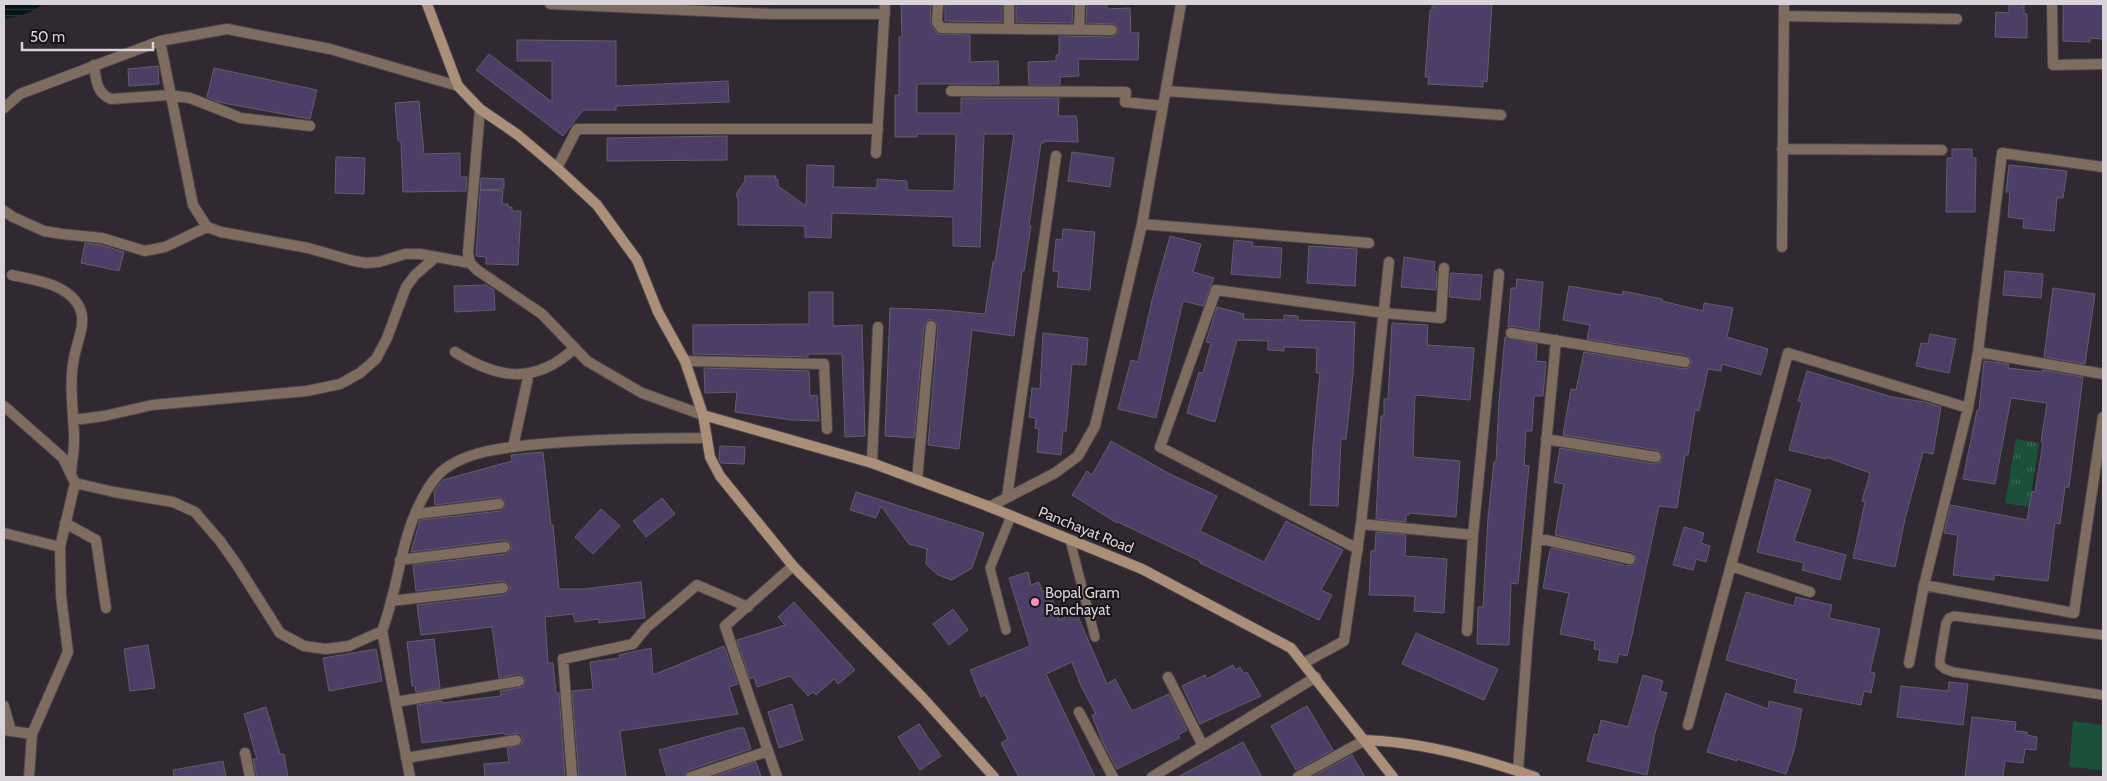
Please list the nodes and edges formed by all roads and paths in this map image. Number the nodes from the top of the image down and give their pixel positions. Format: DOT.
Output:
graph roads {
  1 [pos="427,4"];
  2 [pos="550,4"];
  3 [pos="938,4"];
  4 [pos="1009,4"];
  5 [pos="1080,4"];
  6 [pos="1181,4"];
  7 [pos="1784,4"];
  8 [pos="2052,4"];
  9 [pos="885,9"];
  10 [pos="1784,16"];
  11 [pos="1958,19"];
  12 [pos="1009,29"];
  13 [pos="1079,29"];
  14 [pos="1112,30"];
  15 [pos="160,41"];
  16 [pos="2103,64"];
  17 [pos="94,65"];
  18 [pos="458,86"];
  19 [pos="951,91"];
  20 [pos="1166,91"];
  21 [pos="170,96"];
  22 [pos="1163,106"];
  23 [pos="4,108"];
  24 [pos="480,109"];
  25 [pos="1501,115"];
  26 [pos="310,126"];
  27 [pos="878,129"];
  28 [pos="1782,149"];
  29 [pos="1942,150"];
  30 [pos="876,153"];
  31 [pos="1056,156"];
  32 [pos="2103,167"];
  33 [pos="557,168"];
  34 [pos="4,211"];
  35 [pos="1142,224"];
  36 [pos="207,227"];
  37 [pos="1369,243"];
  38 [pos="1782,247"];
  39 [pos="436,257"];
  40 [pos="1389,262"];
  41 [pos="470,263"];
  42 [pos="1444,268"];
  43 [pos="1499,274"];
  44 [pos="12,275"];
  45 [pos="1384,313"];
  46 [pos="878,326"];
  47 [pos="931,326"];
  48 [pos="1511,333"];
  49 [pos="1556,340"];
  50 [pos="574,349"];
  51 [pos="455,352"];
  52 [pos="1978,352"];
  53 [pos="685,361"];
  54 [pos="1685,362"];
  55 [pos="529,374"];
  56 [pos="2103,374"];
  57 [pos="4,406"];
  58 [pos="1968,408"];
  59 [pos="703,415"];
  60 [pos="2103,417"];
  61 [pos="73,420"];
  62 [pos="827,428"];
  63 [pos="707,438"];
  64 [pos="1546,439"];
  65 [pos="514,447"];
  66 [pos="1656,457"];
  67 [pos="872,463"];
  68 [pos="71,472"];
  69 [pos="917,480"];
  70 [pos="75,483"];
  71 [pos="1007,497"];
  72 [pos="500,504"];
  73 [pos="989,507"];
  74 [pos="416,514"];
  75 [pos="1011,516"];
  76 [pos="65,523"];
  77 [pos="1361,524"];
  78 [pos="4,533"];
  79 [pos="1473,536"];
  80 [pos="1537,538"];
  81 [pos="1070,540"];
  82 [pos="60,547"];
  83 [pos="505,547"];
  84 [pos="1358,549"];
  85 [pos="1630,559"];
  86 [pos="400,560"];
  87 [pos="793,566"];
  88 [pos="1731,566"];
  89 [pos="1924,585"];
  90 [pos="503,588"];
  91 [pos="1810,592"];
  92 [pos="391,601"];
  93 [pos="106,608"];
  94 [pos="748,608"];
  95 [pos="1006,630"];
  96 [pos="382,631"];
  97 [pos="1467,631"];
  98 [pos="2103,635"];
  99 [pos="1095,637"];
  100 [pos="1304,663"];
  101 [pos="1910,663"];
  102 [pos="1168,676"];
  103 [pos="1316,677"];
  104 [pos="519,682"];
  105 [pos="2103,695"];
  106 [pos="396,702"];
  107 [pos="4,706"];
  108 [pos="1078,712"];
  109 [pos="1688,726"];
  110 [pos="8,730"];
  111 [pos="32,734"];
  112 [pos="516,740"];
  113 [pos="1365,740"];
  114 [pos="1203,746"];
  115 [pos="768,751"];
  116 [pos="245,753"];
  117 [pos="406,758"];
  118 [pos="1518,771"];
  119 [pos="572,776"];
  120 [pos="29,777"];
  121 [pos="250,777"];
  122 [pos="410,777"];
  123 [pos="691,777"];
  124 [pos="777,777"];
  125 [pos="994,777"];
  126 [pos="1113,777"];
  127 [pos="1153,777"];
  128 [pos="1298,777"];
  129 [pos="1393,777"];
  130 [pos="1535,777"];
  1 -- 18 [label="street"];
  2 -- 9 [label="street"];
  3 -- 12 [label="street"];
  4 -- 12 [label="street"];
  5 -- 13 [label="street"];
  6 -- 20 [label="street"];
  7 -- 10 [label="street"];
  8 -- 16 [label="street"];
  9 -- 27 [label="street"];
  10 -- 11 [label="street"];
  10 -- 28 [label="street"];
  12 -- 13 [label="street"];
  13 -- 14 [label="street"];
  15 -- 17 [label="street"];
  15 -- 18 [label="street"];
  15 -- 21 [label="street"];
  17 -- 21 [label="street"];
  17 -- 23 [label="street"];
  18 -- 24 [label="street"];
  19 -- 22 [label="street"];
  20 -- 22 [label="street"];
  20 -- 25 [label="street"];
  21 -- 26 [label="street"];
  21 -- 36 [label="street"];
  22 -- 35 [label="street"];
  24 -- 33 [label="street"];
  24 -- 41 [label="street"];
  27 -- 30 [label="street"];
  27 -- 33 [label="street"];
  28 -- 29 [label="street"];
  28 -- 38 [label="street"];
  31 -- 71 [label="street"];
  32 -- 52 [label="street"];
  33 -- 53 [label="street"];
  34 -- 36 [label="street"];
  35 -- 37 [label="street"];
  35 -- 71 [label="street"];
  36 -- 39 [label="street"];
  39 -- 41 [label="street"];
  39 -- 61 [label="street"];
  40 -- 45 [label="street"];
  41 -- 50 [label="street"];
  42 -- 45 [label="street"];
  43 -- 79 [label="street"];
  44 -- 61 [label="street"];
  45 -- 77 [label="street"];
  45 -- 84 [label="street"];
  46 -- 67 [label="street"];
  47 -- 69 [label="street"];
  48 -- 49 [label="street"];
  49 -- 54 [label="street"];
  49 -- 64 [label="street"];
  50 -- 55 [label="street"];
  50 -- 59 [label="street"];
  51 -- 55 [label="street"];
  52 -- 56 [label="street"];
  52 -- 58 [label="street"];
  53 -- 59 [label="street"];
  53 -- 62 [label="street"];
  55 -- 65 [label="street"];
  57 -- 68 [label="street"];
  58 -- 88 [label="street"];
  58 -- 89 [label="street"];
  59 -- 63 [label="street"];
  59 -- 67 [label="street, Panchayat Road"];
  60 -- 89 [label="street"];
  61 -- 68 [label="street"];
  63 -- 65 [label="street"];
  63 -- 87 [label="street"];
  64 -- 66 [label="street"];
  64 -- 80 [label="street"];
  65 -- 74 [label="street"];
  67 -- 69 [label="street, Panchayat Road"];
  68 -- 70 [label="street"];
  69 -- 73 [label="street, Panchayat Road"];
  70 -- 76 [label="street"];
  70 -- 96 [label="street"];
  71 -- 73 [label="street"];
  72 -- 74 [label="street"];
  73 -- 75 [label="street, Panchayat Road"];
  74 -- 86 [label="street"];
  75 -- 81 [label="street, Panchayat Road"];
  75 -- 95 [label="lane"];
  76 -- 82 [label="street"];
  76 -- 93 [label="street"];
  77 -- 79 [label="street"];
  77 -- 84 [label="street"];
  78 -- 82 [label="street"];
  79 -- 97 [label="street"];
  80 -- 85 [label="street"];
  80 -- 118 [label="street"];
  81 -- 99 [label="lane"];
  81 -- 100 [label="street, Panchayat Road"];
  82 -- 111 [label="street"];
  83 -- 86 [label="street"];
  84 -- 100 [label="street"];
  86 -- 92 [label="street"];
  87 -- 94 [label="street"];
  87 -- 125 [label="street"];
  88 -- 91 [label="street"];
  88 -- 109 [label="street"];
  89 -- 101 [label="street"];
  90 -- 92 [label="street"];
  92 -- 96 [label="street"];
  94 -- 115 [label="street"];
  94 -- 119 [label="street"];
  96 -- 106 [label="street"];
  98 -- 105 [label="lane"];
  100 -- 103 [label="street, Panchayat Road"];
  102 -- 114 [label="street"];
  103 -- 113 [label="street, Panchayat Road"];
  103 -- 114 [label="street"];
  104 -- 106 [label="street"];
  106 -- 117 [label="street"];
  107 -- 110 [label="street"];
  108 -- 126 [label="street"];
  110 -- 111 [label="street"];
  111 -- 120 [label="street"];
  112 -- 117 [label="street"];
  113 -- 118 [label="street"];
  113 -- 128 [label="street"];
  113 -- 129 [label="street, Panchayat Road"];
  114 -- 127 [label="street"];
  115 -- 123 [label="street"];
  115 -- 124 [label="street"];
  116 -- 121 [label="street"];
  117 -- 122 [label="street"];
  118 -- 130 [label="street"];
}
